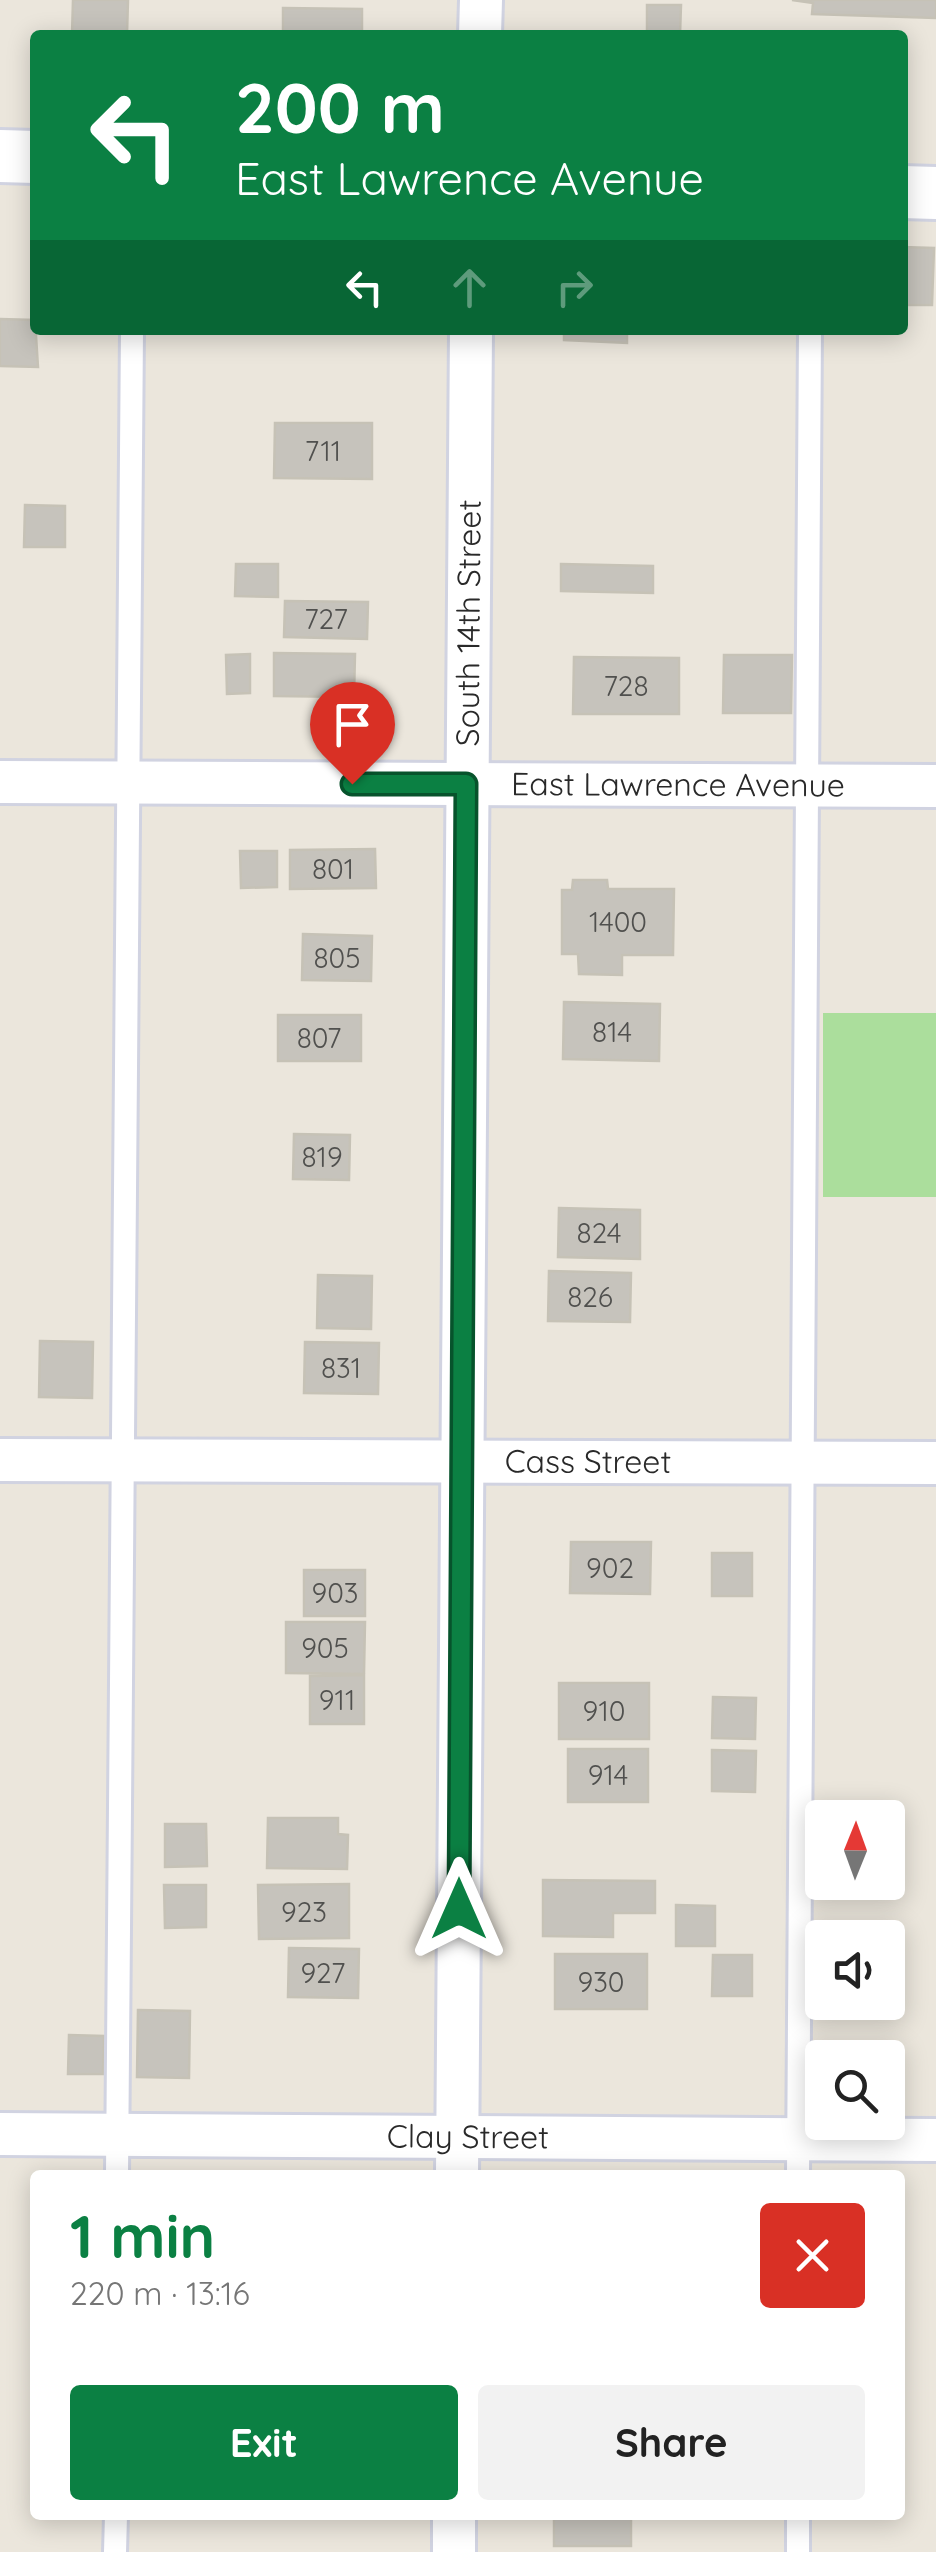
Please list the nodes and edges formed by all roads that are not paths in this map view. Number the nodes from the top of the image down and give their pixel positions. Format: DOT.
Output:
graph roads {
  1 [pos="481,0"];
  2 [pos="480,30"];
  3 [pos="0,156"];
  4 [pos="30,157"];
  5 [pos="908,192"];
  6 [pos="936,193"];
  7 [pos="132,335"];
  8 [pos="471,335"];
  9 [pos="810,335"];
  10 [pos="0,782"];
  11 [pos="128,784"];
  12 [pos="466,784"];
  13 [pos="806,786"];
  14 [pos="936,786"];
  15 [pos="120,1459"];
  16 [pos="0,1460"];
  17 [pos="462,1460"];
  18 [pos="803,1462"];
  19 [pos="936,1463"];
  20 [pos="0,2134"];
  21 [pos="936,2140"];
  22 [pos="117,2154"];
  23 [pos="457,2157"];
  24 [pos="798,2158"];
  25 [pos="116,2520"];
  26 [pos="454,2520"];
  27 [pos="798,2520"];
  28 [pos="116,2552"];
  29 [pos="454,2552"];
  30 [pos="798,2552"];
  1 -- 2 [label="street"];
  3 -- 4 [label="street"];
  5 -- 6 [label="street"];
  7 -- 11 [label="lane"];
  8 -- 12 [label="street, South 14th Street"];
  9 -- 13 [label="lane"];
  10 -- 11 [label="street, East Lawrence Avenue"];
  11 -- 12 [label="street, East Lawrence Avenue"];
  11 -- 15 [label="lane"];
  12 -- 13 [label="street, East Lawrence Avenue"];
  12 -- 17 [label="street, South 14th Street"];
  13 -- 14 [label="street, East Lawrence Avenue"];
  13 -- 18 [label="lane"];
  15 -- 16 [label="street, Cass Street"];
  15 -- 17 [label="street, Cass Street"];
  15 -- 22 [label="lane"];
  17 -- 18 [label="street, Cass Street"];
  17 -- 23 [label="street, South 14th Street"];
  18 -- 19 [label="street, Cass Street"];
  18 -- 24 [label="lane"];
  20 -- 22 [label="street, Clay Street"];
  21 -- 24 [label="street, Clay Street"];
  22 -- 23 [label="street, Clay Street"];
  23 -- 24 [label="street, Clay Street"];
  25 -- 28 [label="lane"];
  26 -- 29 [label="street"];
  27 -- 30 [label="lane"];
}
